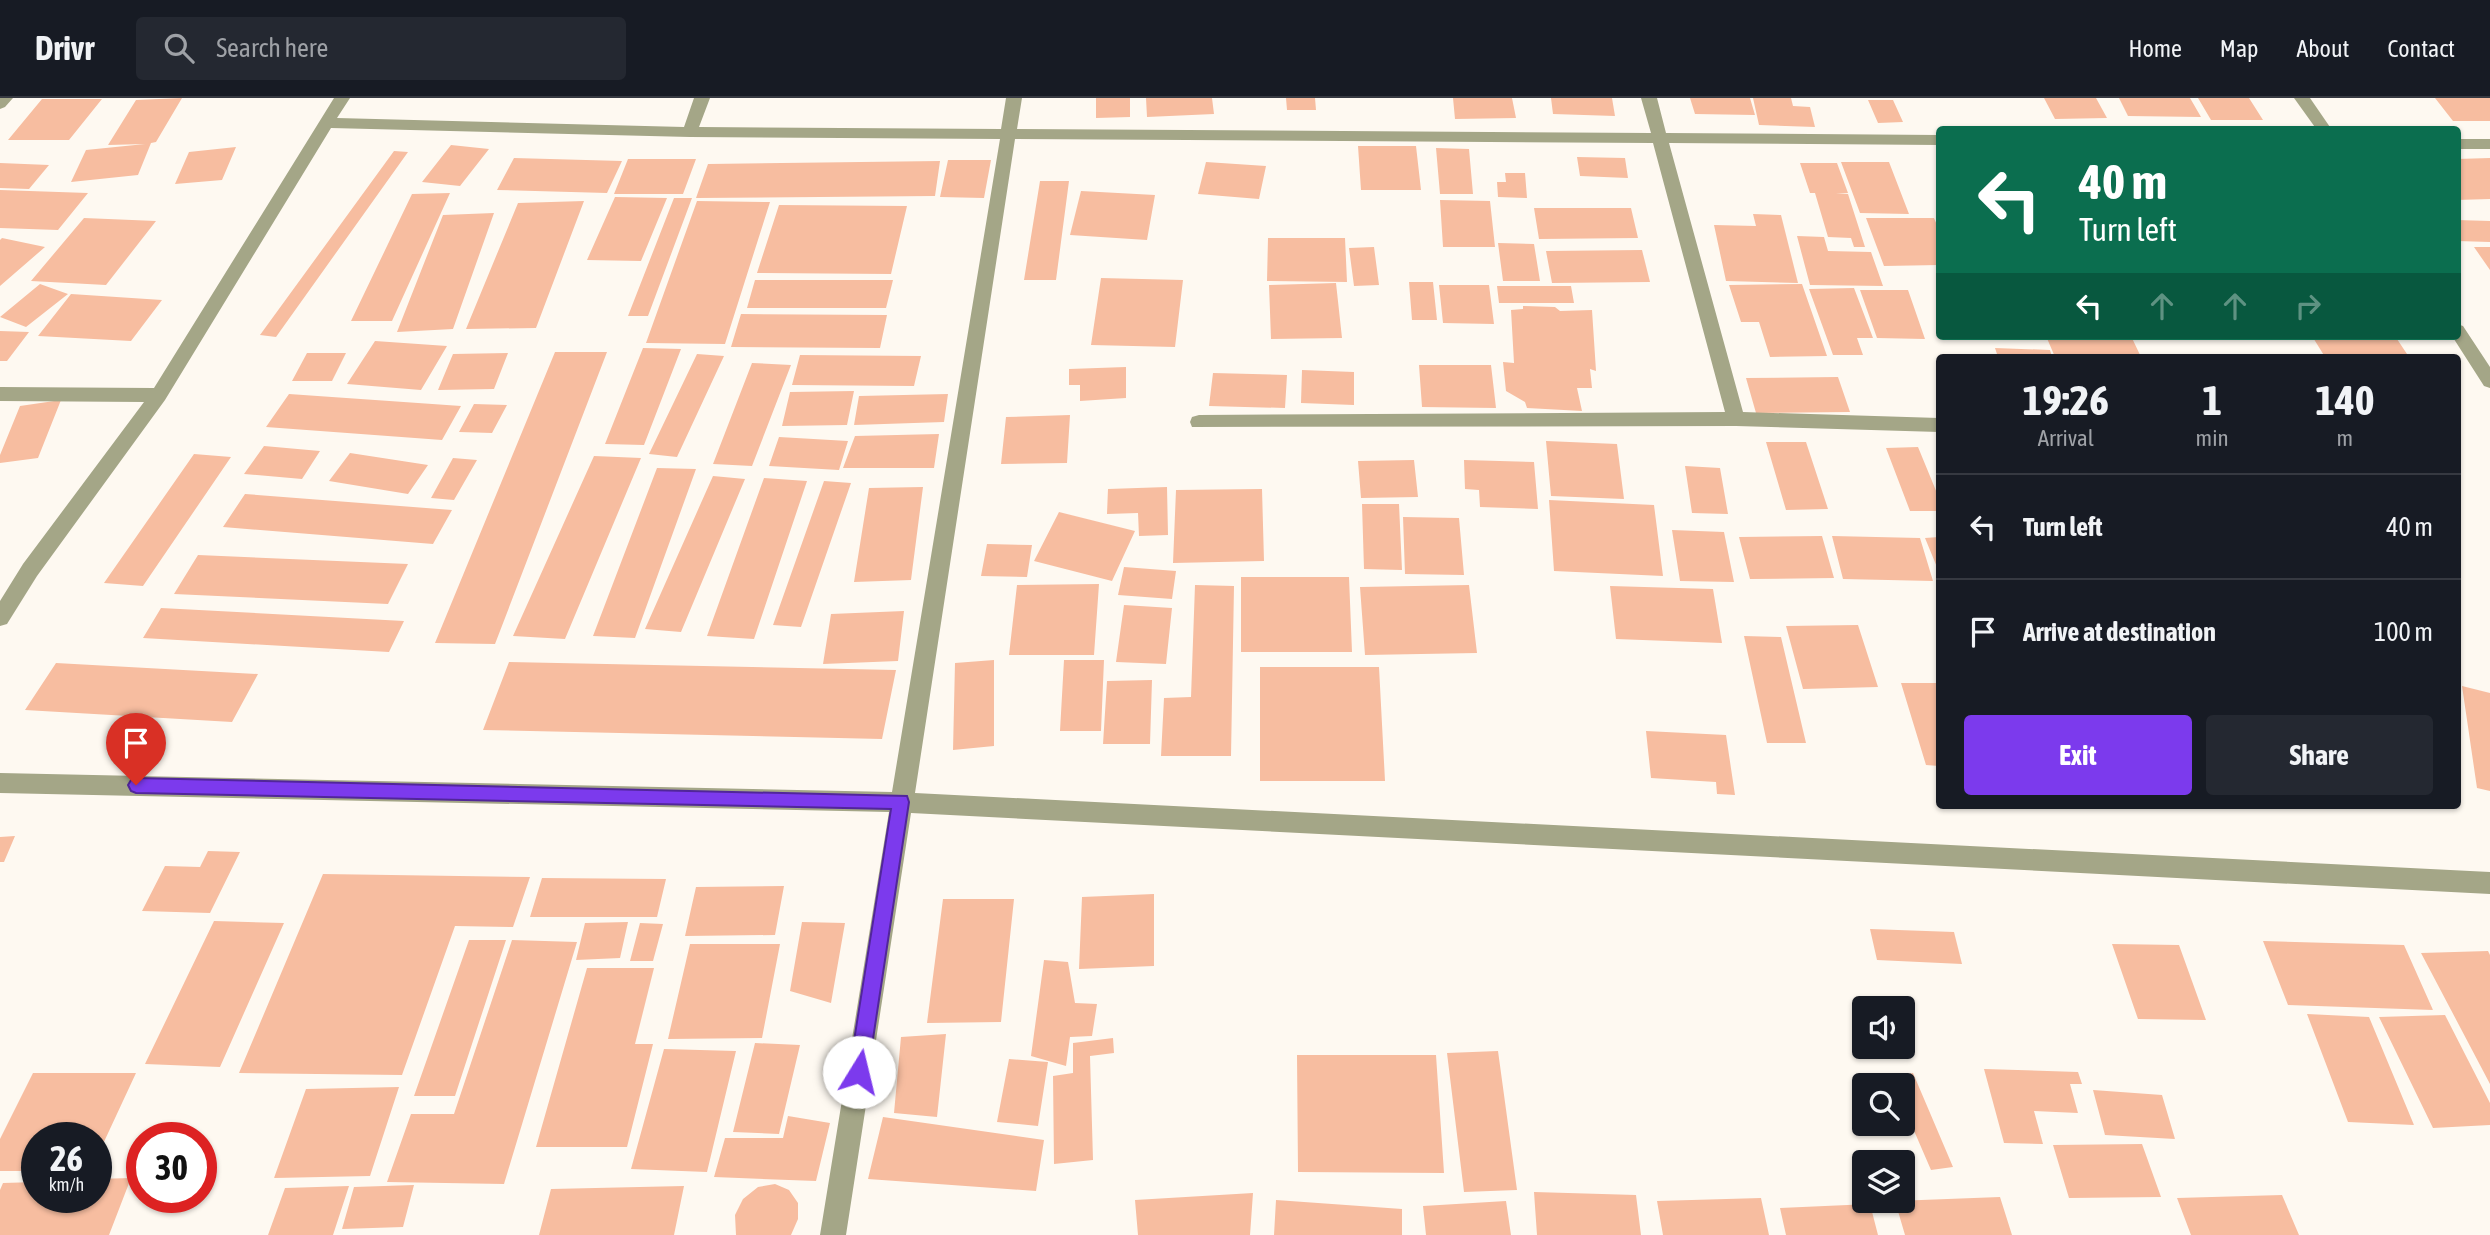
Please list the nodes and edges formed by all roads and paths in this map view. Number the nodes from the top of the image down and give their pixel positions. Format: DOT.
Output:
graph roads {
  1 [pos="5,98"];
  2 [pos="342,98"];
  3 [pos="702,98"];
  4 [pos="1014,98"];
  5 [pos="1649,98"];
  6 [pos="2302,98"];
  7 [pos="0,104"];
  8 [pos="327,123"];
  9 [pos="2322,126"];
  10 [pos="690,132"];
  11 [pos="1008,135"];
  12 [pos="1658,138"];
  13 [pos="1936,140"];
  14 [pos="2461,144"];
  15 [pos="2490,144"];
  16 [pos="2461,336"];
  17 [pos="2490,381"];
  18 [pos="0,394"];
  19 [pos="159,395"];
  20 [pos="1736,419"];
  21 [pos="1199,422"];
  22 [pos="1936,425"];
  23 [pos="0,618"];
  24 [pos="0,783"];
  25 [pos="901,802"];
  26 [pos="2490,883"];
  27 [pos="833,1235"];
  1 -- 7 [label="street"];
  2 -- 8 [label="street"];
  3 -- 10 [label="street"];
  4 -- 11 [label="street"];
  5 -- 12 [label="street"];
  6 -- 9 [label="street"];
  8 -- 10 [label="street"];
  8 -- 19 [label="street"];
  10 -- 11 [label="street"];
  11 -- 12 [label="street"];
  11 -- 25 [label="street"];
  12 -- 13 [label="street"];
  12 -- 20 [label="street"];
  14 -- 15 [label="street"];
  16 -- 17 [label="street"];
  18 -- 19 [label="street"];
  19 -- 23 [label="street"];
  20 -- 21 [label="street"];
  20 -- 22 [label="street"];
  24 -- 25 [label="street"];
  25 -- 26 [label="street"];
  25 -- 27 [label="street"];
}
